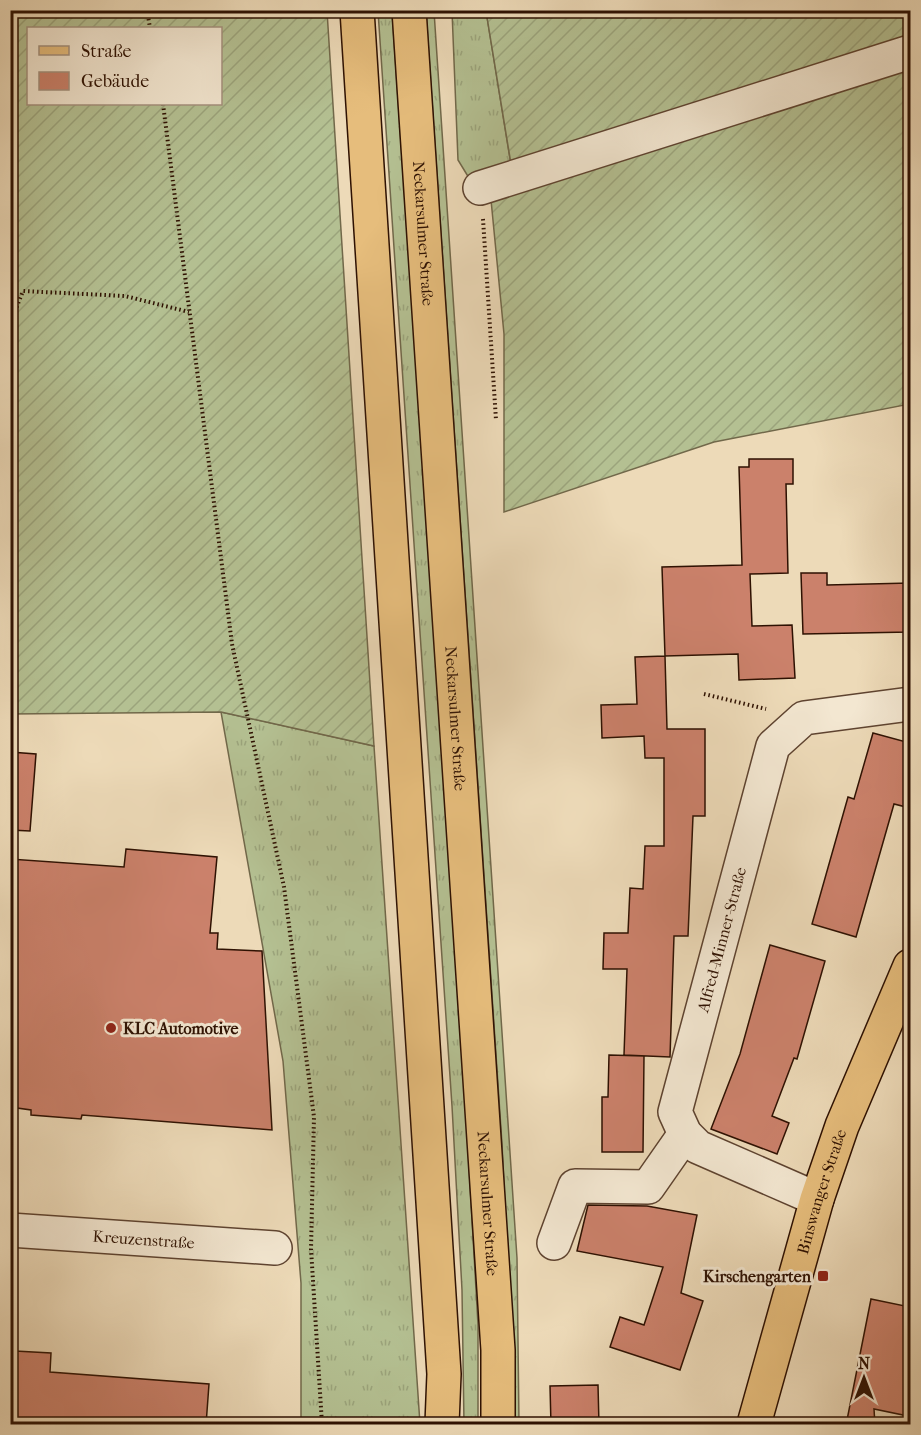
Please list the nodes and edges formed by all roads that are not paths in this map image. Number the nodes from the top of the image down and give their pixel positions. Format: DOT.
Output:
graph roads {
  1 [pos="357,10"];
  2 [pos="409,10"];
  3 [pos="910,52"];
  4 [pos="480,188"];
  5 [pos="910,705"];
  6 [pos="910,966"];
  7 [pos="686,1134"];
  8 [pos="817,1199"];
  9 [pos="10,1230"];
  10 [pos="554,1243"];
  11 [pos="275,1248"];
  12 [pos="442,1425"];
  13 [pos="498,1425"];
  14 [pos="754,1425"];
  1 -- 12 [label="main road"];
  2 -- 13 [label="main road, Neckarsulmer Straße"];
  3 -- 4 [label="street"];
  5 -- 7 [label="street, Alfred-Minner-Straße"];
  6 -- 8 [label="main road, Binswanger Straße"];
  7 -- 8 [label="street"];
  7 -- 10 [label="street"];
  8 -- 14 [label="main road, Binswanger Straße"];
  9 -- 11 [label="street, Kreuzenstraße"];
}
